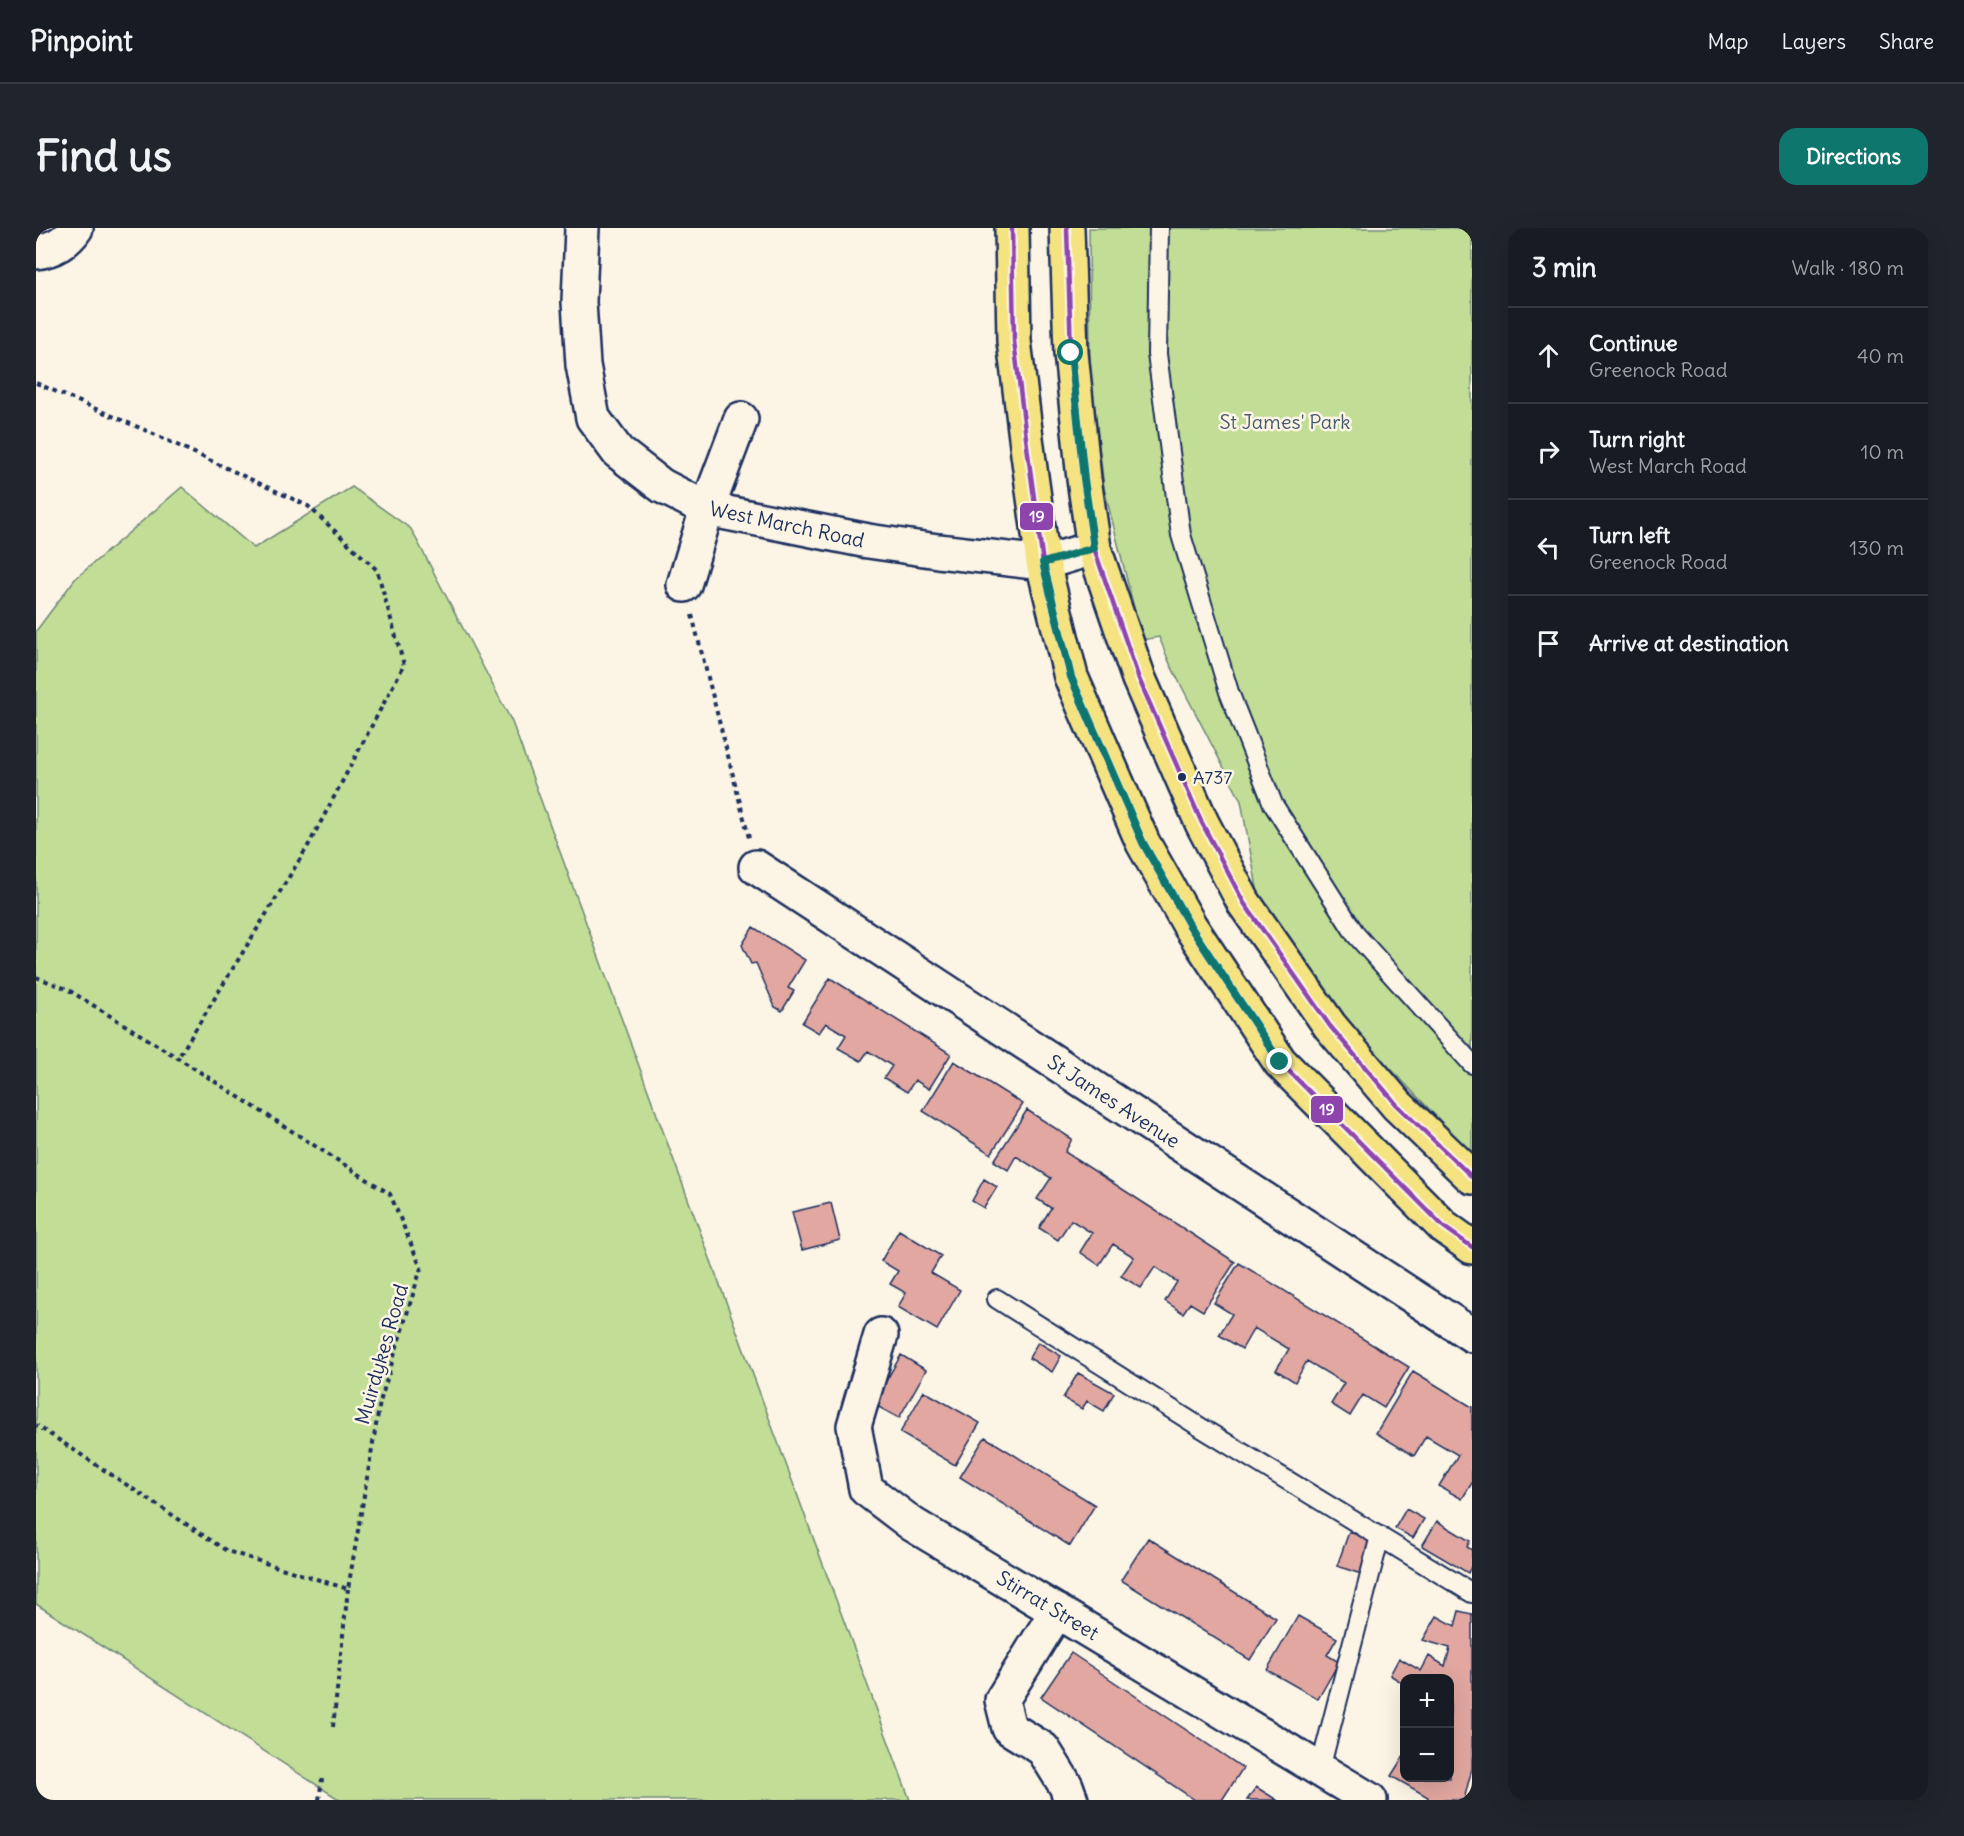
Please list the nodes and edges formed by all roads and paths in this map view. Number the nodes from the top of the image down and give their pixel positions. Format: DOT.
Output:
graph roads {
  1 [pos="76,228"];
  2 [pos="582,228"];
  3 [pos="1012,228"];
  4 [pos="1066,228"];
  5 [pos="1159,228"];
  6 [pos="36,252"];
  7 [pos="36,383"];
  8 [pos="741,419"];
  9 [pos="707,509"];
  10 [pos="1094,548"];
  11 [pos="1043,563"];
  12 [pos="684,585"];
  13 [pos="756,867"];
  14 [pos="36,977"];
  15 [pos="178,1058"];
  16 [pos="1472,1064"];
  17 [pos="1472,1177"];
  18 [pos="1472,1247"];
  19 [pos="998,1299"];
  20 [pos="881,1335"];
  21 [pos="1472,1335"];
  22 [pos="36,1425"];
  23 [pos="1380,1536"];
  24 [pos="348,1588"];
  25 [pos="1472,1593"];
  26 [pos="1057,1611"];
  27 [pos="333,1727"];
  28 [pos="1320,1769"];
  29 [pos="322,1779"];
  30 [pos="319,1800"];
  31 [pos="1071,1800"];
  32 [pos="1370,1800"];
  1 -- 6 [label="street"];
  2 -- 9 [label="street, West March Road"];
  3 -- 11 [label="main road"];
  4 -- 10 [label="main road"];
  5 -- 16 [label="lane"];
  7 -- 15 [label="path"];
  8 -- 9 [label="street"];
  9 -- 11 [label="street, West March Road"];
  9 -- 12 [label="street"];
  10 -- 11 [label="street, West March Road"];
  10 -- 17 [label="main road"];
  11 -- 18 [label="main road"];
  12 -- 13 [label="path"];
  13 -- 21 [label="street, St James Avenue"];
  14 -- 15 [label="path, Muirdykes Road"];
  15 -- 24 [label="path, Muirdykes Road"];
  19 -- 23 [label="lane"];
  20 -- 26 [label="street, Stirrat Street"];
  22 -- 24 [label="path"];
  23 -- 25 [label="lane"];
  23 -- 28 [label="lane"];
  24 -- 27 [label="path, Muirdykes Road"];
  26 -- 28 [label="street, Stirrat Street"];
  26 -- 31 [label="street"];
  28 -- 32 [label="street, Stirrat Street"];
  29 -- 30 [label="path"];
}
